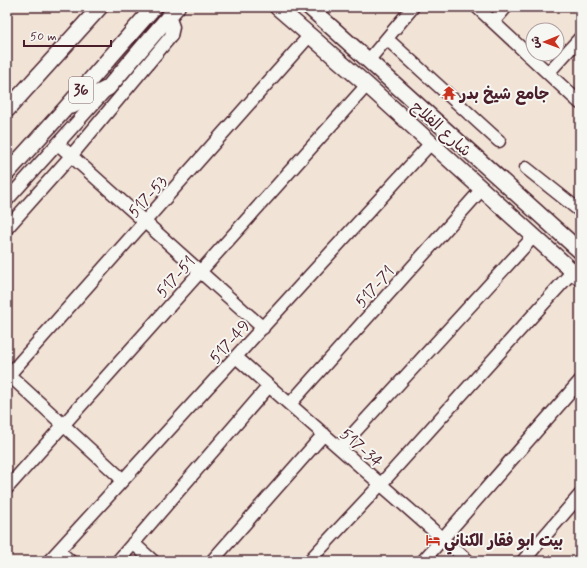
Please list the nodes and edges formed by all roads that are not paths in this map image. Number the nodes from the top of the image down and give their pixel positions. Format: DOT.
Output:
graph roads {
  1 [pos="100,7"];
  2 [pos="154,7"];
  3 [pos="277,7"];
  4 [pos="309,7"];
  5 [pos="413,7"];
  6 [pos="477,7"];
  7 [pos="506,7"];
  8 [pos="173,11"];
  9 [pos="493,22"];
  10 [pos="310,35"];
  11 [pos="580,38"];
  12 [pos="387,39"];
  13 [pos="368,61"];
  14 [pos="548,73"];
  15 [pos="367,85"];
  16 [pos="108,88"];
  17 [pos="580,103"];
  18 [pos="65,109"];
  19 [pos="7,110"];
  20 [pos="499,141"];
  21 [pos="431,143"];
  22 [pos="58,144"];
  23 [pos="71,156"];
  24 [pos="526,168"];
  25 [pos="7,174"];
  26 [pos="20,185"];
  27 [pos="482,189"];
  28 [pos="7,200"];
  29 [pos="580,211"];
  30 [pos="145,222"];
  31 [pos="7,228"];
  32 [pos="534,236"];
  33 [pos="580,251"];
  34 [pos="201,271"];
  35 [pos="576,275"];
  36 [pos="263,328"];
  37 [pos="236,357"];
  38 [pos="8,375"];
  39 [pos="580,381"];
  40 [pos="269,386"];
  41 [pos="290,404"];
  42 [pos="64,424"];
  43 [pos="324,434"];
  44 [pos="340,448"];
  45 [pos="123,480"];
  46 [pos="380,484"];
  47 [pos="7,488"];
  48 [pos="580,495"];
  49 [pos="443,539"];
  50 [pos="133,543"];
  51 [pos="59,551"];
  52 [pos="50,561"];
  53 [pos="70,561"];
  54 [pos="118,561"];
  55 [pos="153,561"];
  56 [pos="212,561"];
  57 [pos="309,561"];
  58 [pos="422,561"];
  59 [pos="468,561"];
  60 [pos="523,561"];
  1 -- 19 [label="main road, 36"];
  2 -- 18 [label="main road, 36"];
  3 -- 10 [label="main road, شارع الفلاح"];
  4 -- 13 [label="main road, شارع الفلاح"];
  5 -- 12 [label="street"];
  6 -- 9 [label="street"];
  7 -- 9 [label="street"];
  8 -- 16 [label="main road"];
  8 -- 23 [label="street"];
  9 -- 14 [label="street"];
  10 -- 15 [label="main road, شارع الفلاح"];
  10 -- 30 [label="street, 517-53"];
  11 -- 14 [label="street"];
  12 -- 13 [label="street"];
  12 -- 20 [label="street"];
  13 -- 33 [label="main road, شارع الفلاح"];
  14 -- 17 [label="street"];
  15 -- 21 [label="main road, شارع الفلاح"];
  15 -- 34 [label="street, 517-51"];
  16 -- 18 [label="main road"];
  16 -- 22 [label="street"];
  18 -- 25 [label="main road, 36"];
  21 -- 27 [label="main road, شارع الفلاح"];
  21 -- 36 [label="street, 517-49"];
  22 -- 23 [label="street"];
  22 -- 26 [label="street"];
  23 -- 30 [label="street"];
  23 -- 31 [label="street"];
  24 -- 29 [label="street"];
  25 -- 26 [label="street"];
  26 -- 28 [label="street"];
  27 -- 32 [label="main road, شارع الفلاح"];
  27 -- 41 [label="street, 517-71"];
  30 -- 34 [label="street"];
  30 -- 38 [label="street, 517-53"];
  32 -- 35 [label="main road, شارع الفلاح"];
  32 -- 44 [label="street"];
  34 -- 36 [label="street"];
  34 -- 42 [label="street, 517-51"];
  35 -- 46 [label="street"];
  36 -- 37 [label="street, 517-49"];
  37 -- 40 [label="street, 517-34"];
  37 -- 45 [label="street, 517-49"];
  38 -- 42 [label="street"];
  39 -- 49 [label="street"];
  40 -- 41 [label="street, 517-34"];
  40 -- 50 [label="street"];
  41 -- 43 [label="street, 517-34"];
  42 -- 45 [label="street"];
  42 -- 47 [label="street, 517-51"];
  43 -- 44 [label="street, 517-34"];
  43 -- 56 [label="street"];
  44 -- 46 [label="street, 517-34"];
  45 -- 51 [label="street, 517-49"];
  46 -- 49 [label="street, 517-34"];
  46 -- 57 [label="street"];
  48 -- 60 [label="street"];
  49 -- 58 [label="street"];
  49 -- 59 [label="street, 517-34"];
  50 -- 54 [label="street"];
  50 -- 55 [label="street"];
  51 -- 52 [label="street, 517-49"];
  51 -- 53 [label="street"];
}
